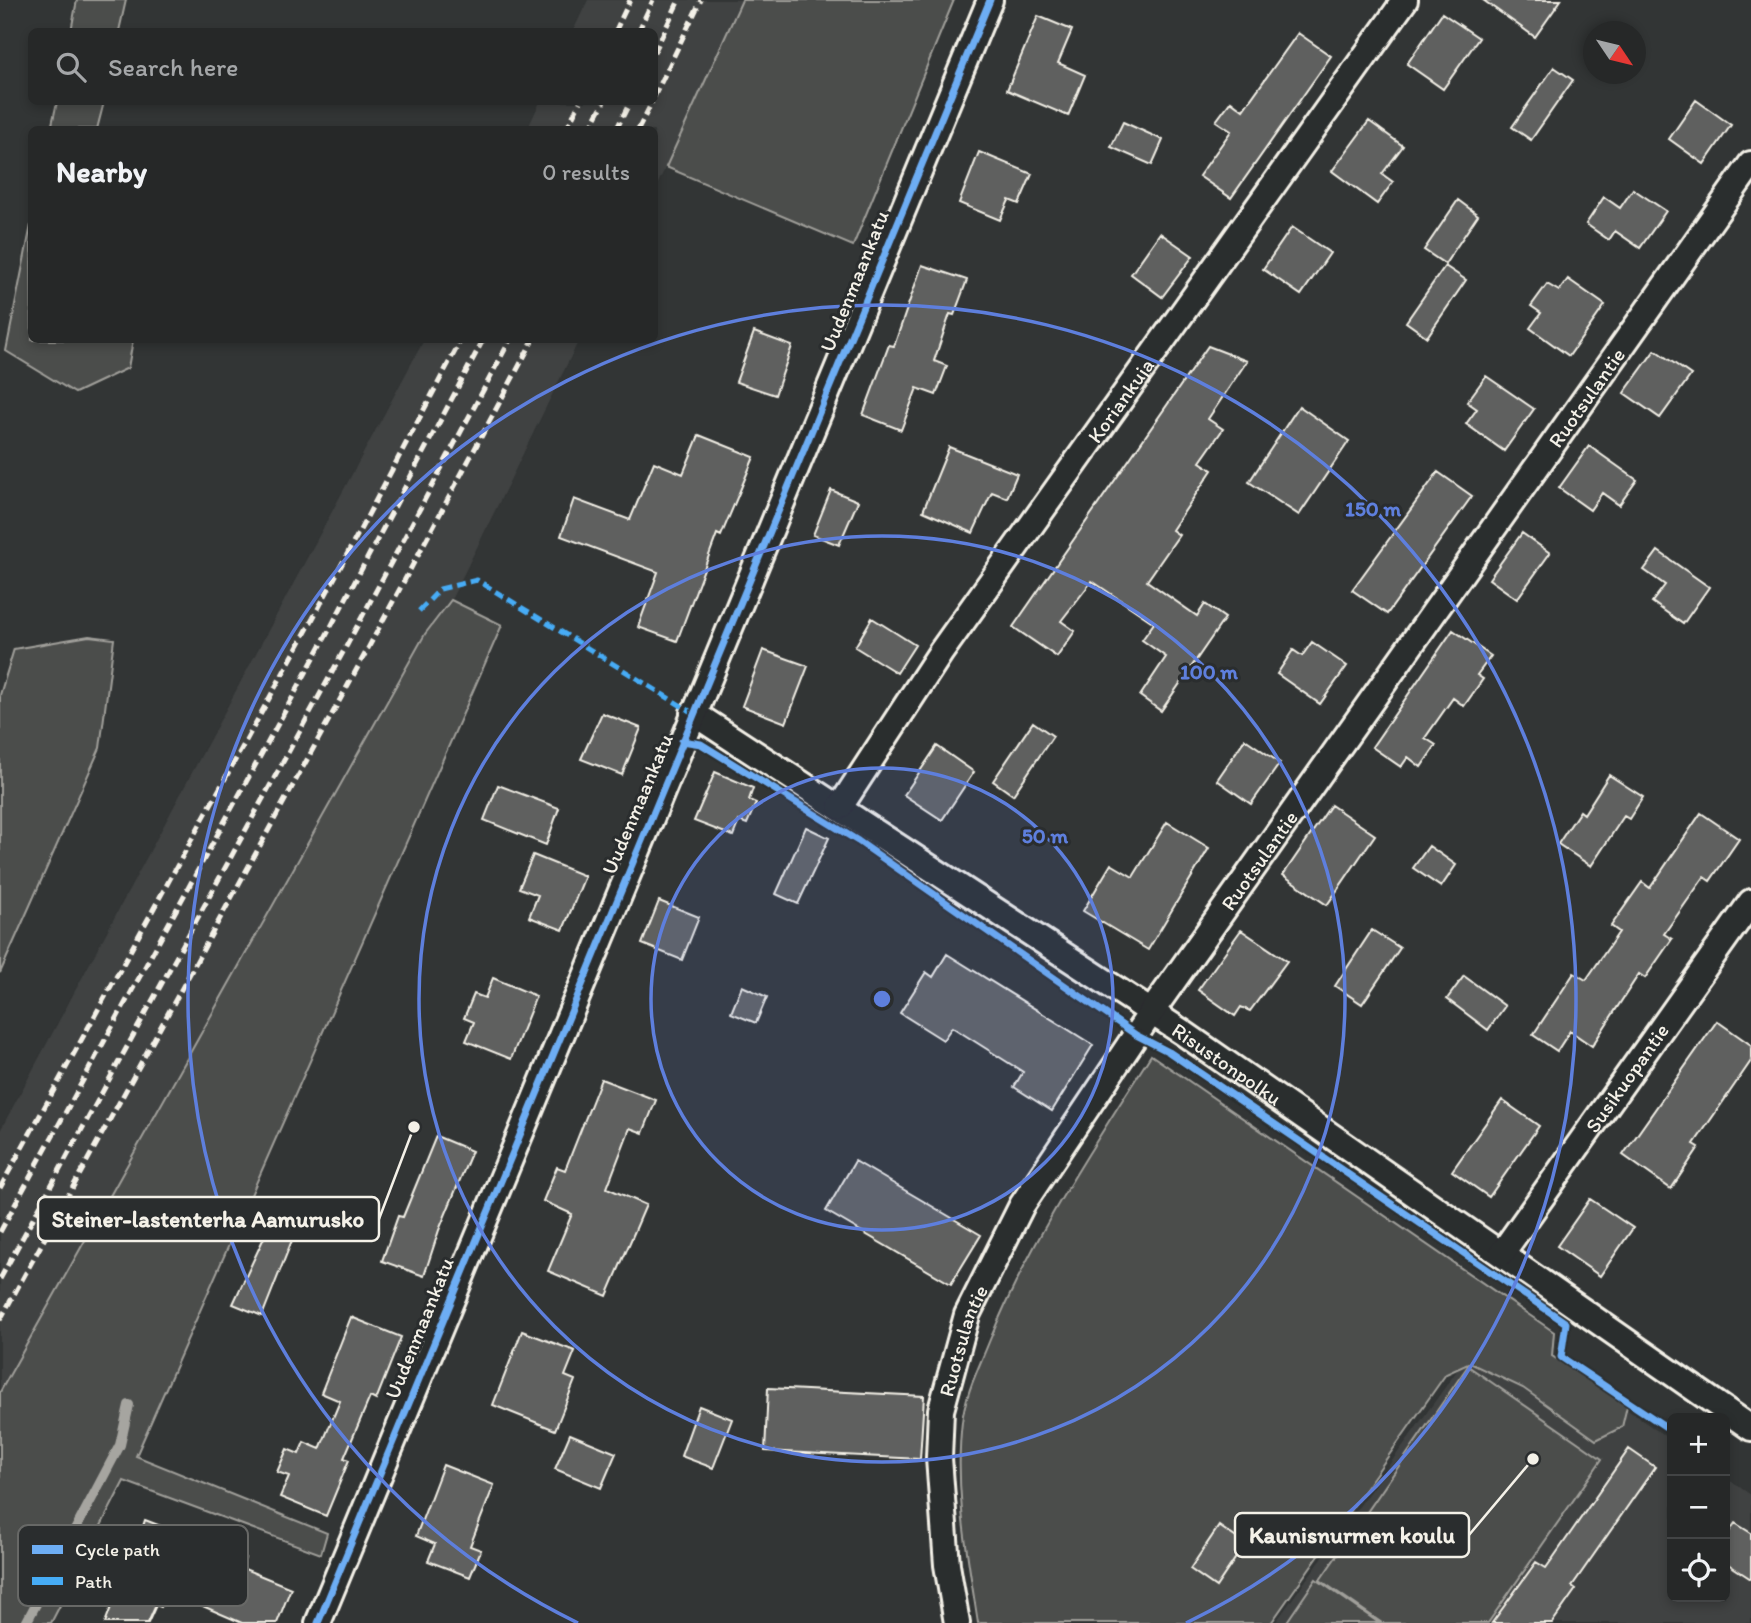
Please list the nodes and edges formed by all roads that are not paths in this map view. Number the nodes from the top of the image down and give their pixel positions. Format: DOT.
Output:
graph roads {
  1 [pos="990,0"];
  2 [pos="1405,0"];
  3 [pos="1751,164"];
  4 [pos="693,713"];
  5 [pos="839,807"];
  6 [pos="1751,902"];
  7 [pos="1152,1011"];
  8 [pos="1502,1252"];
  9 [pos="1751,1429"];
  10 [pos="318,1623"];
  11 [pos="957,1623"];
  1 -- 4 [label="street, Uudenmaankatu"];
  2 -- 5 [label="street, Koriankuja"];
  3 -- 7 [label="street, Ruotsulantie"];
  4 -- 5 [label="street, Risustonpolku"];
  4 -- 10 [label="street, Uudenmaankatu"];
  5 -- 7 [label="street, Risustonpolku"];
  6 -- 8 [label="street, Susikuopantie"];
  7 -- 8 [label="street, Risustonpolku"];
  7 -- 11 [label="street, Ruotsulantie"];
  8 -- 9 [label="street, Risustonpolku"];
}
